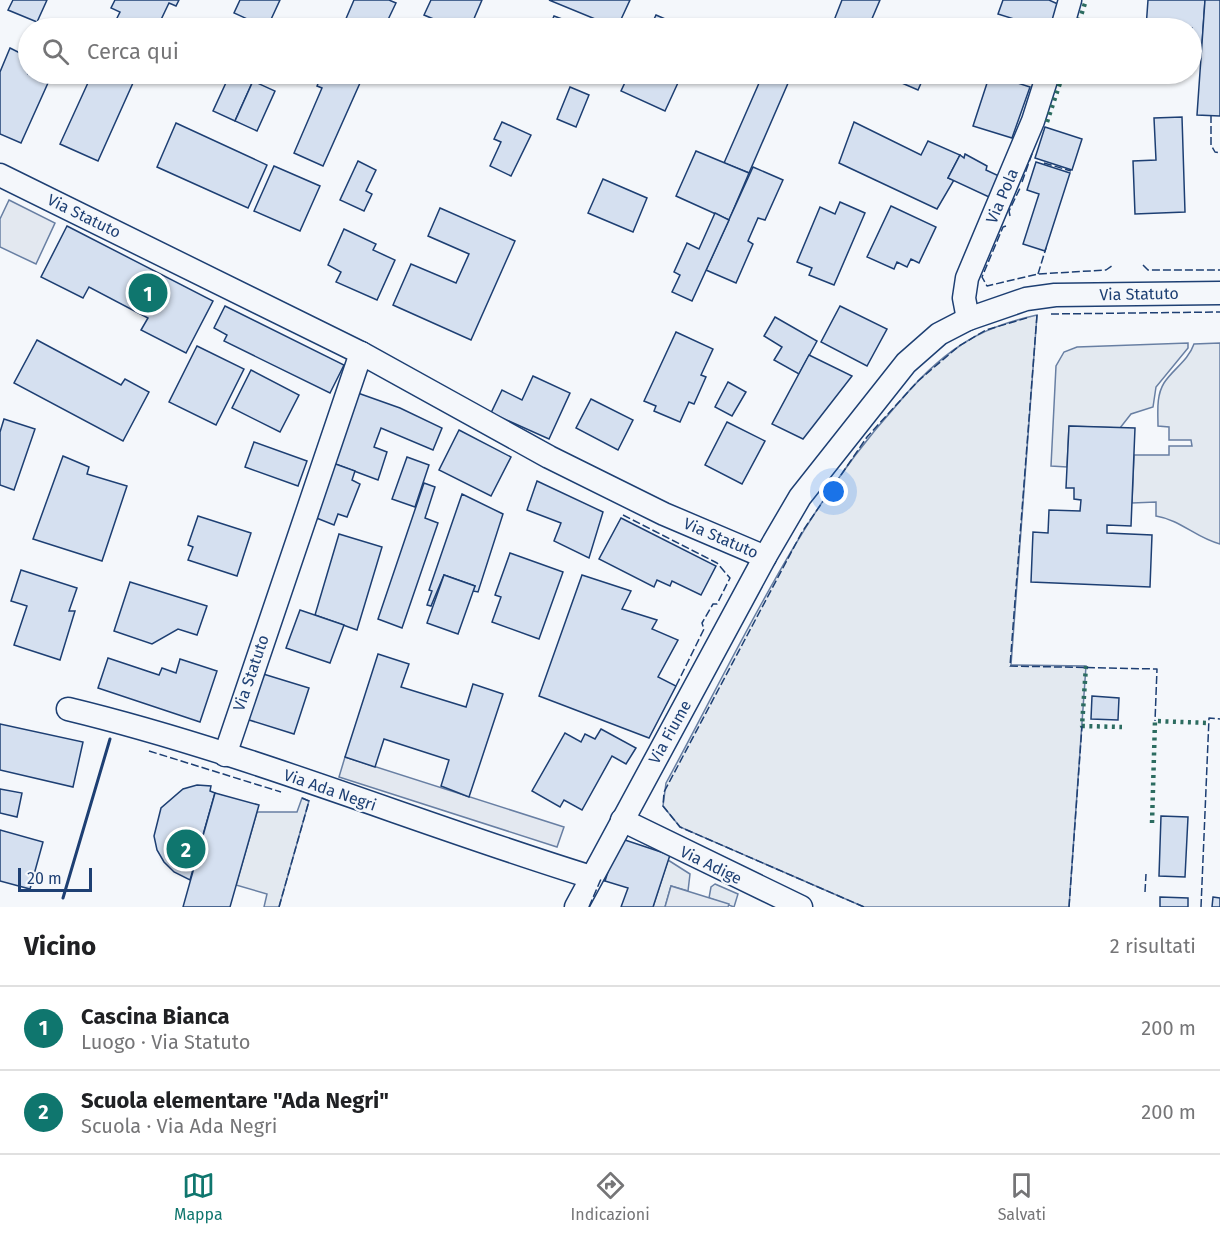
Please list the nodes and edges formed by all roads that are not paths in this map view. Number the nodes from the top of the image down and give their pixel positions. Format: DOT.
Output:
graph roads {
  1 [pos="1070,0"];
  2 [pos="1065,18"];
  3 [pos="1045,84"];
  4 [pos="0,175"];
  5 [pos="1220,293"];
  6 [pos="968,319"];
  7 [pos="361,353"];
  8 [pos="765,557"];
  9 [pos="68,709"];
  10 [pos="225,755"];
  11 [pos="622,820"];
  12 [pos="591,877"];
  13 [pos="576,907"];
  14 [pos="801,907"];
  1 -- 2 [label="street"];
  3 -- 6 [label="street, Via Pola"];
  4 -- 7 [label="street, Via Statuto"];
  5 -- 6 [label="street, Via Statuto"];
  6 -- 8 [label="street, Via Statuto"];
  7 -- 8 [label="street, Via Statuto"];
  7 -- 10 [label="street, Via Statuto"];
  8 -- 11 [label="street, Via Fiume"];
  9 -- 10 [label="street, Via Ada Negri"];
  10 -- 12 [label="street, Via Ada Negri"];
  11 -- 12 [label="street, Via Fiume"];
  11 -- 14 [label="street, Via Adige"];
  12 -- 13 [label="street, Via Fiume"];
}
